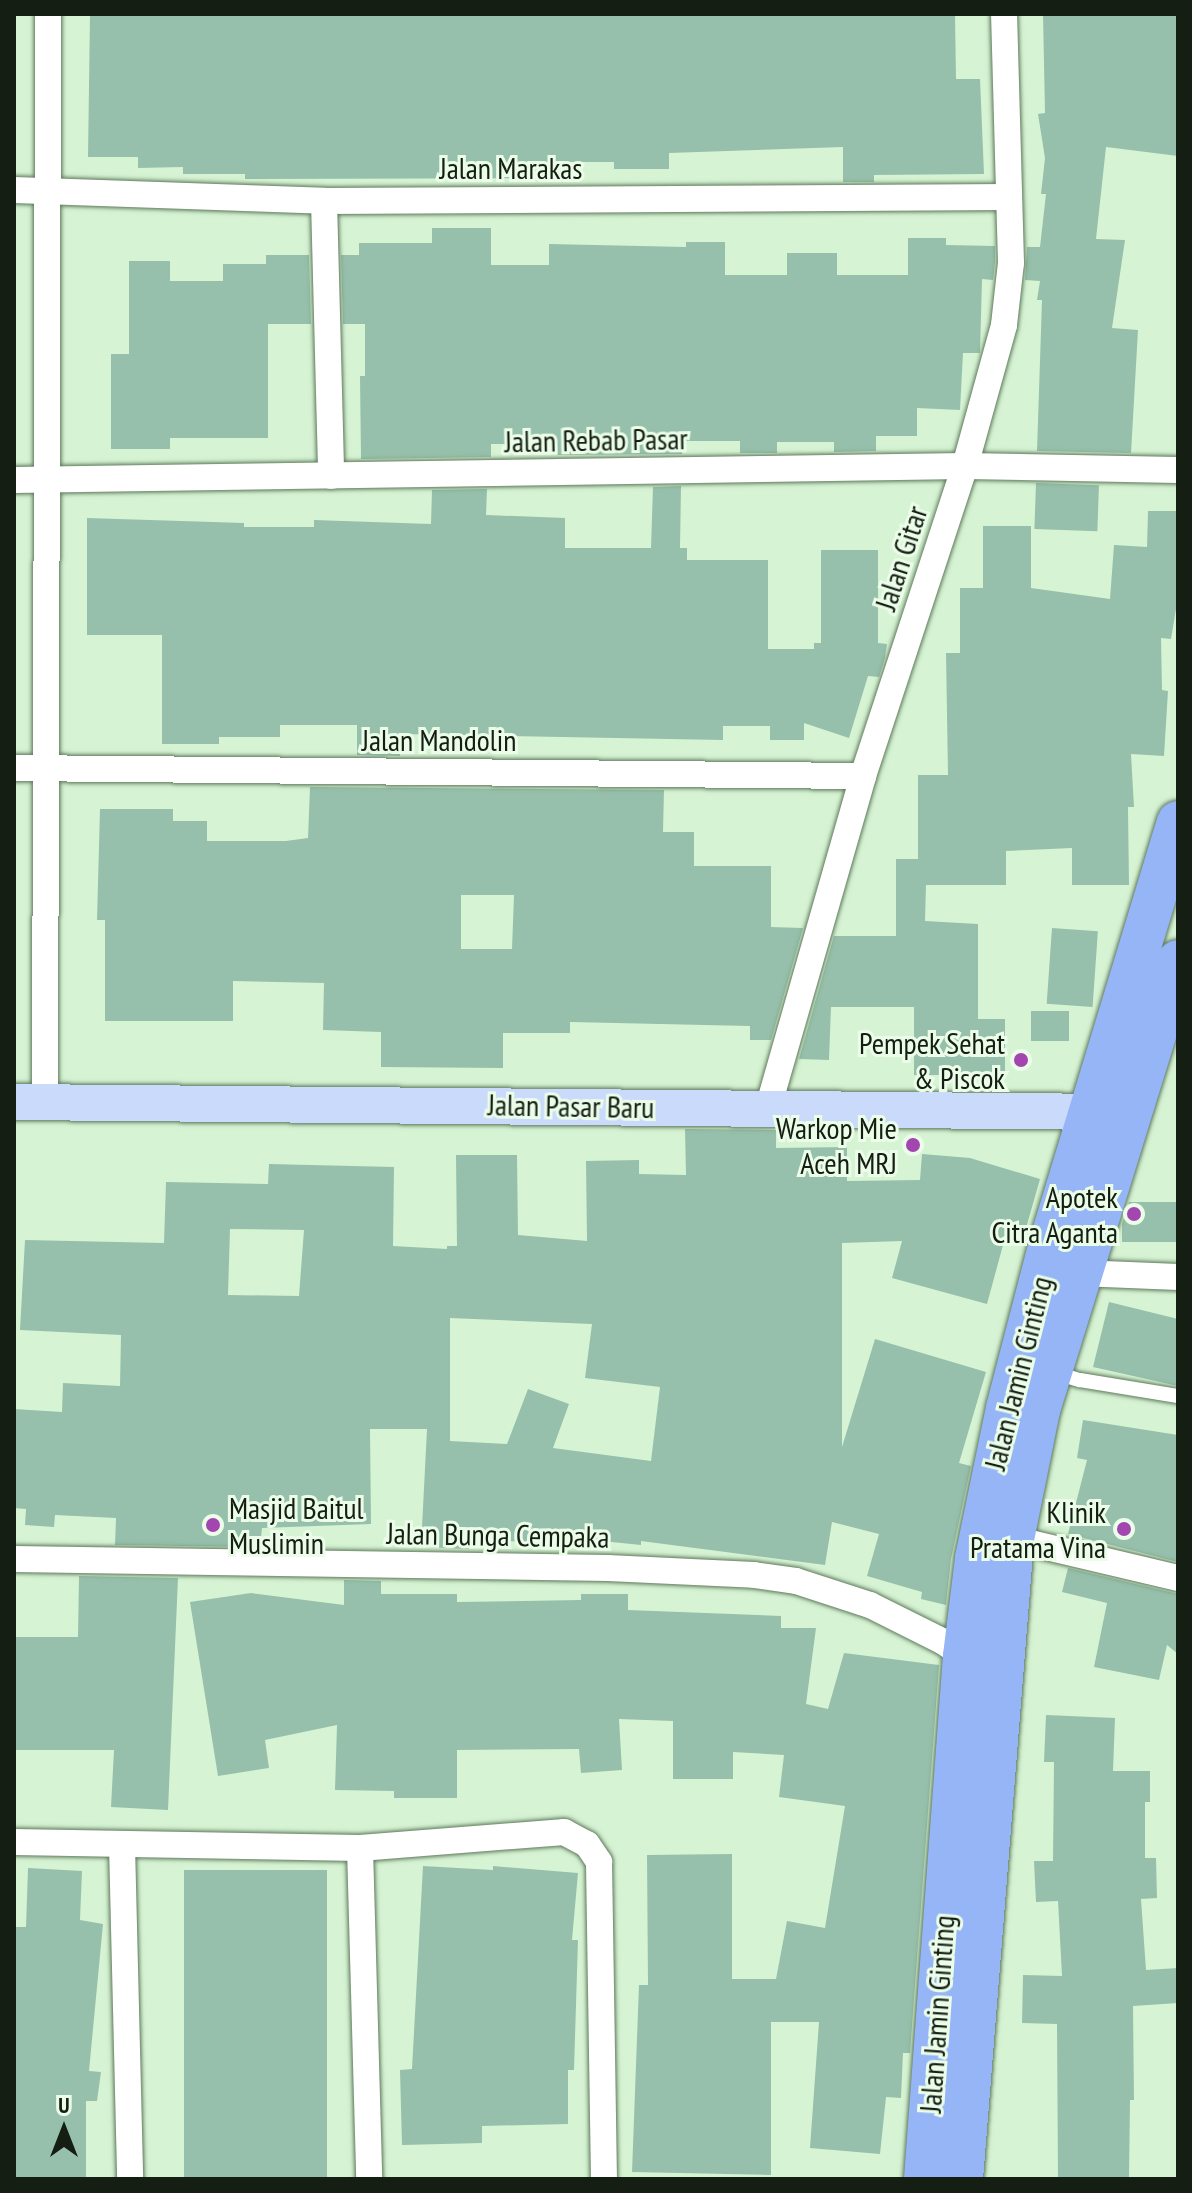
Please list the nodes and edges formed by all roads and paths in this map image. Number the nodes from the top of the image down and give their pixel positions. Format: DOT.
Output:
graph roads {
  1 [pos="48,14"];
  2 [pos="1004,14"];
  3 [pos="14,190"];
  4 [pos="47,190"];
  5 [pos="1009,197"];
  6 [pos="324,201"];
  7 [pos="965,466"];
  8 [pos="1178,470"];
  9 [pos="331,476"];
  10 [pos="14,480"];
  11 [pos="46,480"];
  12 [pos="14,768"];
  13 [pos="45,769"];
  14 [pos="863,776"];
  15 [pos="1178,822"];
  16 [pos="1178,961"];
  17 [pos="29,1102"];
  18 [pos="768,1108"];
  19 [pos="1110,1111"];
  20 [pos="1080,1273"];
  21 [pos="1178,1277"];
  22 [pos="1051,1371"];
  23 [pos="1178,1396"];
  24 [pos="1013,1539"];
  25 [pos="14,1559"];
  26 [pos="1178,1578"];
  27 [pos="964,1656"];
  28 [pos="14,1842"];
  29 [pos="122,1845"];
  30 [pos="360,1848"];
  31 [pos="130,2179"];
  32 [pos="369,2179"];
  33 [pos="604,2179"];
  34 [pos="925,2179"];
  35 [pos="962,2179"];
  1 -- 4 [label="street"];
  2 -- 5 [label="street, Jalan Gitar"];
  3 -- 4 [label="street, Jalan Marakas"];
  4 -- 6 [label="street, Jalan Marakas"];
  4 -- 11 [label="street"];
  5 -- 6 [label="street, Jalan Marakas"];
  5 -- 7 [label="street, Jalan Gitar"];
  6 -- 9 [label="street"];
  7 -- 8 [label="street, Jalan Rebab Pasar"];
  7 -- 9 [label="street, Jalan Rebab Pasar"];
  7 -- 14 [label="street, Jalan Gitar"];
  9 -- 11 [label="street, Jalan Rebab Pasar"];
  10 -- 11 [label="street, Jalan Rebab Pasar"];
  11 -- 13 [label="street"];
  12 -- 13 [label="street, Jalan Mandolin"];
  13 -- 14 [label="street, Jalan Mandolin"];
  13 -- 17 [label="street"];
  14 -- 18 [label="street, Jalan Gitar"];
  15 -- 19 [label="main road, Jalan Jamin Ginting"];
  16 -- 19 [label="main road, Jalan Jamin Ginting"];
  17 -- 18 [label="street, Jalan Pasar Baru"];
  18 -- 19 [label="street, Jalan Pasar Baru"];
  19 -- 20 [label="main road, Jalan Jamin Ginting"];
  19 -- 27 [label="main road, Jalan Jamin Ginting"];
  20 -- 21 [label="street"];
  20 -- 22 [label="main road, Jalan Jamin Ginting"];
  22 -- 23 [label="lane"];
  22 -- 24 [label="main road, Jalan Jamin Ginting"];
  24 -- 26 [label="street"];
  24 -- 35 [label="main road, Jalan Jamin Ginting"];
  25 -- 27 [label="street, Jalan Bunga Cempaka"];
  27 -- 34 [label="main road, Jalan Jamin Ginting"];
  28 -- 29 [label="street"];
  29 -- 30 [label="street"];
  29 -- 31 [label="street"];
  30 -- 32 [label="street"];
  30 -- 33 [label="street"];
}
